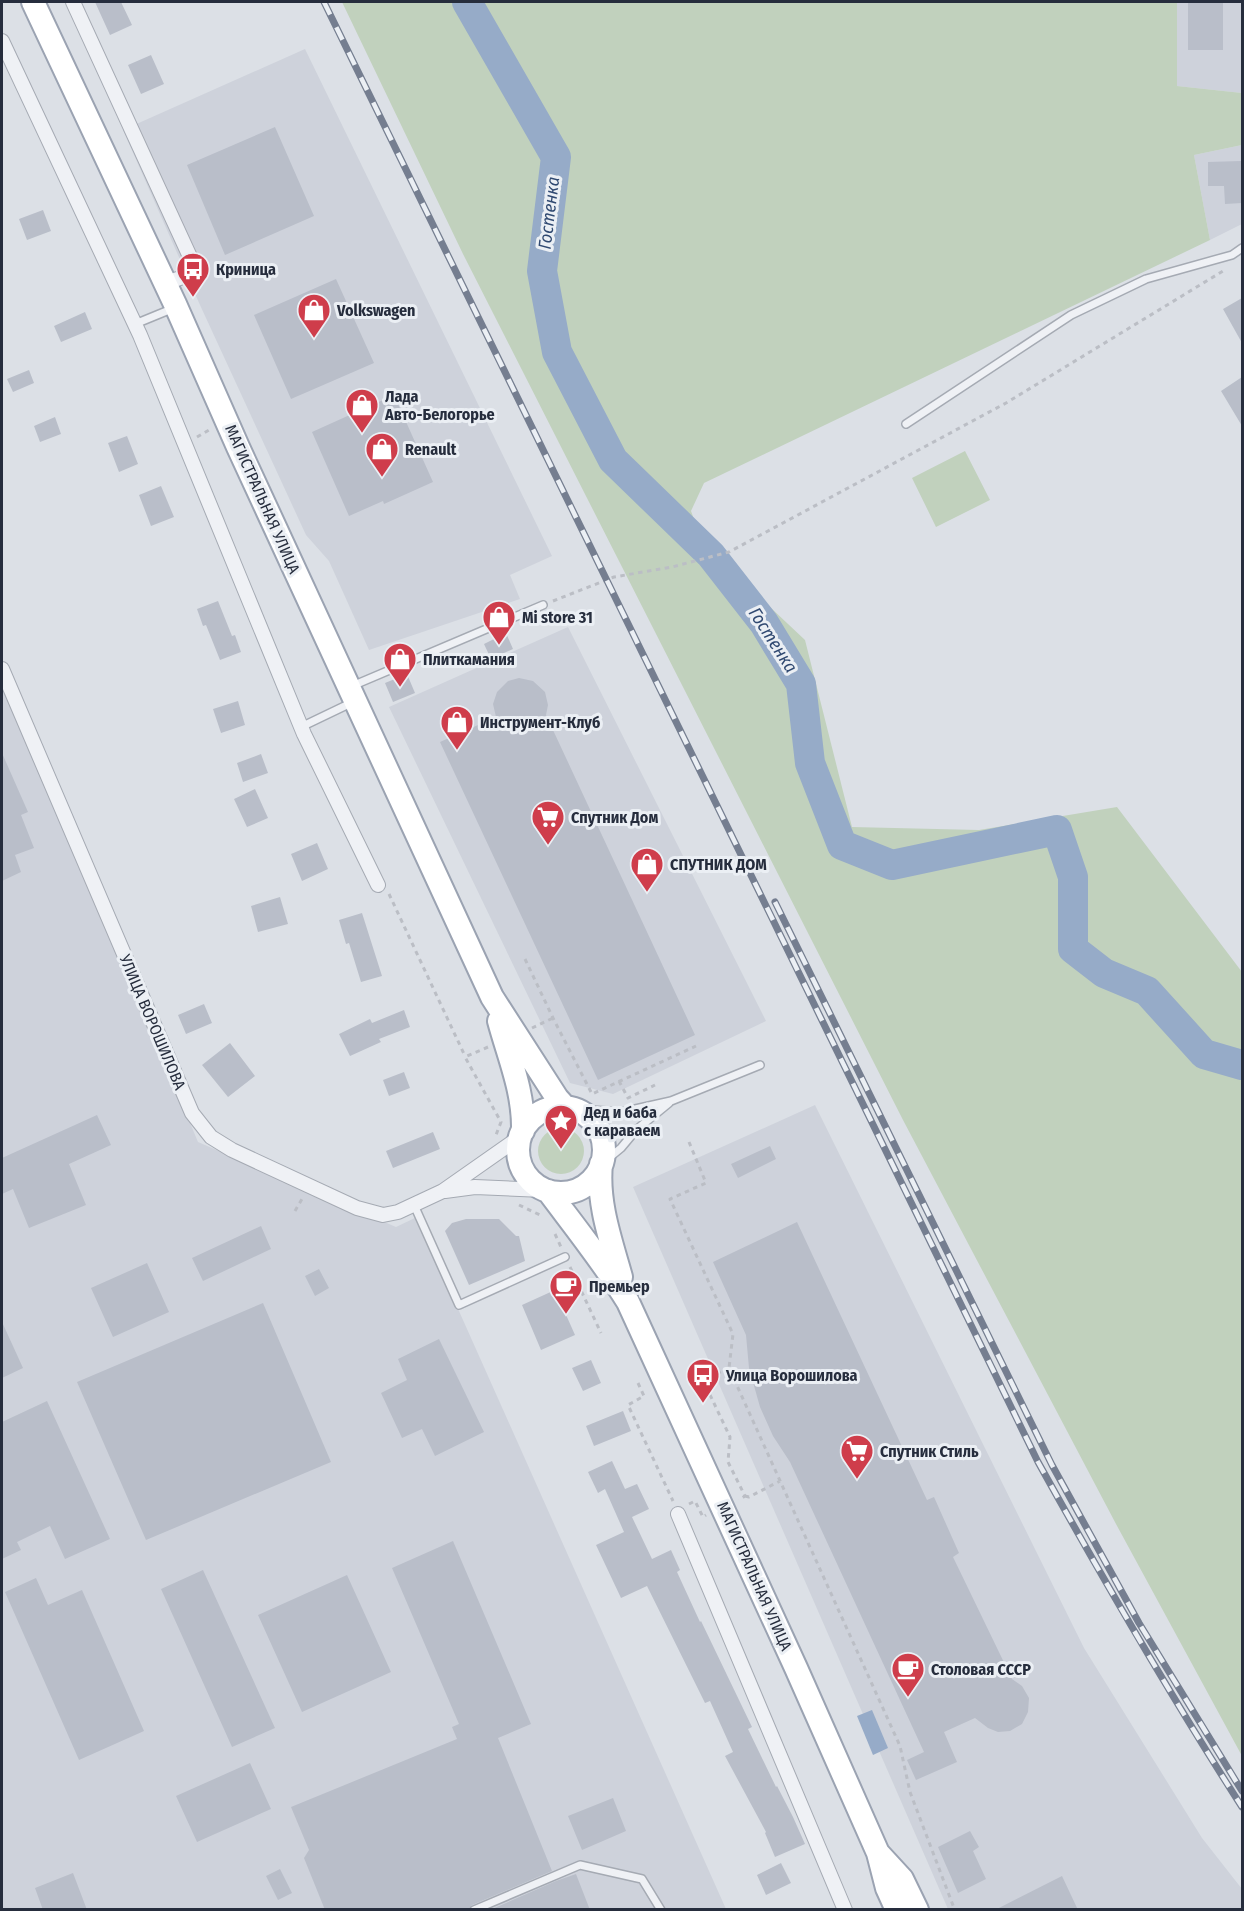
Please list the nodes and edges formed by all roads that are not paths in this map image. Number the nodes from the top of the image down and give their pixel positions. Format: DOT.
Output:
graph roads {
  1 [pos="33,2"];
  2 [pos="73,2"];
  3 [pos="2,41"];
  4 [pos="1242,248"];
  5 [pos="166,283"];
  6 [pos="177,307"];
  7 [pos="135,324"];
  8 [pos="906,424"];
  9 [pos="543,605"];
  10 [pos="2,669"];
  11 [pos="6,693"];
  12 [pos="353,694"];
  13 [pos="301,726"];
  14 [pos="378,885"];
  15 [pos="510,1038"];
  16 [pos="760,1065"];
  17 [pos="671,1101"];
  18 [pos="570,1108"];
  19 [pos="522,1134"];
  20 [pos="601,1164"];
  21 [pos="545,1190"];
  22 [pos="443,1191"];
  23 [pos="414,1205"];
  24 [pos="565,1257"];
  25 [pos="628,1302"];
  26 [pos="678,1514"];
  27 [pos="878,1853"];
  28 [pos="474,1910"];
  29 [pos="661,1910"];
  30 [pos="845,1910"];
  31 [pos="897,1910"];
  32 [pos="917,1910"];
  1 -- 5 [label="main road, МАГИСТРАЛЬНАЯ УЛИЦА"];
  2 -- 5 [label="street"];
  3 -- 7 [label="street"];
  4 -- 8 [label="lane"];
  5 -- 6 [label="main road, МАГИСТРАЛЬНАЯ УЛИЦА"];
  6 -- 7 [label="lane"];
  6 -- 12 [label="main road, МАГИСТРАЛЬНАЯ УЛИЦА"];
  7 -- 13 [label="street"];
  9 -- 12 [label="lane"];
  10 -- 11 [label="street, УЛИЦА ВОРОШИЛОВА"];
  11 -- 23 [label="street, УЛИЦА ВОРОШИЛОВА"];
  12 -- 13 [label="lane"];
  12 -- 15 [label="main road, МАГИСТРАЛЬНАЯ УЛИЦА"];
  13 -- 14 [label="street"];
  15 -- 18 [label="main road, МАГИСТРАЛЬНАЯ УЛИЦА"];
  15 -- 19 [label="main road, МАГИСТРАЛЬНАЯ УЛИЦА"];
  16 -- 17 [label="lane"];
  17 -- 18 [label="lane"];
  17 -- 20 [label="lane"];
  18 -- 19 [label="main road"];
  18 -- 20 [label="main road, МАГИСТРАЛЬНАЯ УЛИЦА"];
  19 -- 21 [label="main road, МАГИСТРАЛЬНАЯ УЛИЦА"];
  19 -- 22 [label="street"];
  20 -- 21 [label="main road"];
  20 -- 25 [label="main road, МАГИСТРАЛЬНАЯ УЛИЦА"];
  21 -- 22 [label="street"];
  21 -- 25 [label="main road, МАГИСТРАЛЬНАЯ УЛИЦА"];
  22 -- 23 [label="street, УЛИЦА ВОРОШИЛОВА"];
  23 -- 24 [label="lane"];
  25 -- 27 [label="main road, МАГИСТРАЛЬНАЯ УЛИЦА"];
  26 -- 30 [label="street"];
  27 -- 31 [label="main road, МАГИСТРАЛЬНАЯ УЛИЦА"];
  27 -- 32 [label="main road, МАГИСТРАЛЬНАЯ УЛИЦА"];
  28 -- 29 [label="lane"];
}
